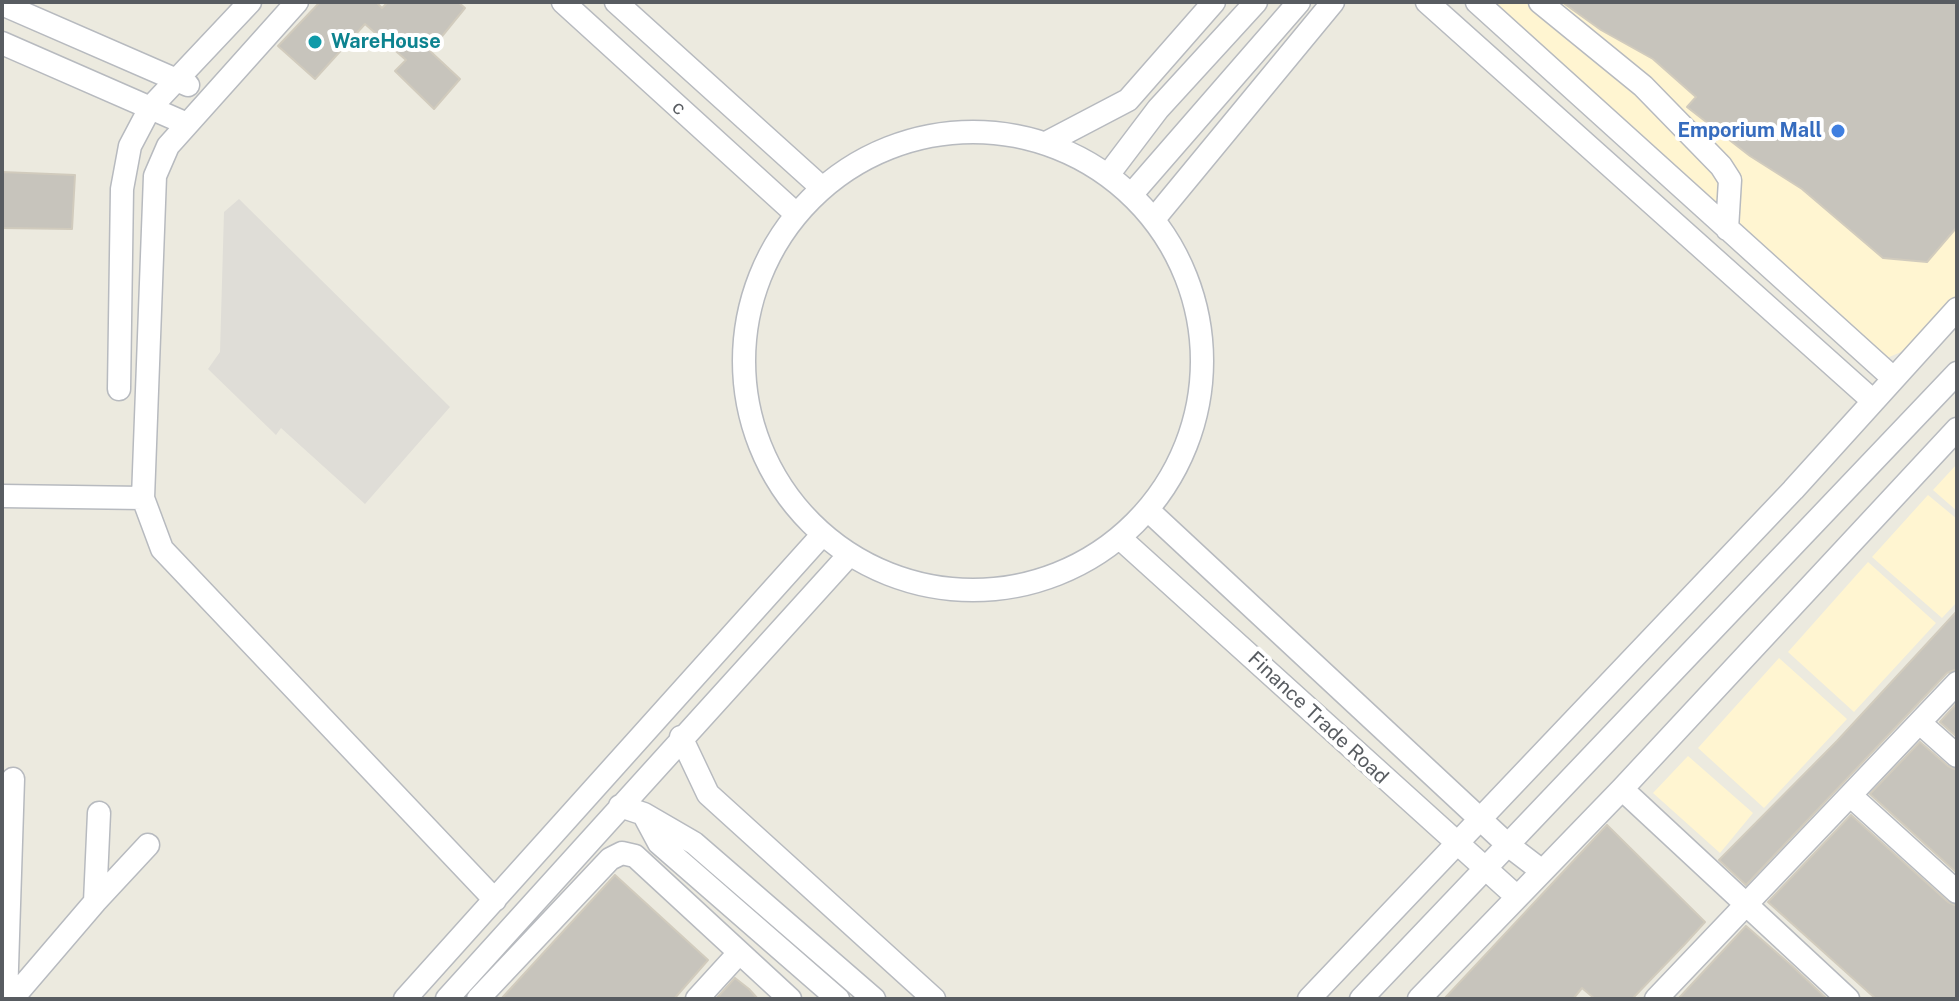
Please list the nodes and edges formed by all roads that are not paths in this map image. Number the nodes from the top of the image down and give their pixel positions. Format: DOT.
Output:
graph roads {
  1 [pos="250,2"];
  2 [pos="297,2"];
  3 [pos="563,2"];
  4 [pos="616,2"];
  5 [pos="1214,2"];
  6 [pos="1256,2"];
  7 [pos="1299,2"];
  8 [pos="1333,2"];
  9 [pos="1427,2"];
  10 [pos="1477,2"];
  11 [pos="1540,2"];
  12 [pos="2,4"];
  13 [pos="2,43"];
  14 [pos="178,81"];
  15 [pos="210,95"];
  16 [pos="150,108"];
  17 [pos="187,124"];
  18 [pos="1046,143"];
  19 [pos="1108,175"];
  20 [pos="821,187"];
  21 [pos="1131,195"];
  22 [pos="795,213"];
  23 [pos="1154,219"];
  24 [pos="1727,229"];
  25 [pos="1957,309"];
  26 [pos="1957,373"];
  27 [pos="1893,378"];
  28 [pos="119,389"];
  29 [pos="1872,400"];
  30 [pos="1917,415"];
  31 [pos="1951,436"];
  32 [pos="2,496"];
  33 [pos="143,498"];
  34 [pos="1149,511"];
  35 [pos="822,535"];
  36 [pos="1121,539"];
  37 [pos="849,555"];
  38 [pos="1957,683"];
  39 [pos="1920,723"];
  40 [pos="681,737"];
  41 [pos="1957,756"];
  42 [pos="13,779"];
  43 [pos="1622,789"];
  44 [pos="1851,796"];
  45 [pos="620,806"];
  46 [pos="99,813"];
  47 [pos="644,814"];
  48 [pos="1481,820"];
  49 [pos="148,845"];
  50 [pos="1457,845"];
  51 [pos="1508,845"];
  52 [pos="1483,868"];
  53 [pos="1542,871"];
  54 [pos="1957,892"];
  55 [pos="1516,896"];
  56 [pos="495,900"];
  57 [pos="95,902"];
  58 [pos="1746,906"];
  59 [pos="739,953"];
  60 [pos="6,999"];
  61 [pos="12,999"];
  62 [pos="405,999"];
  63 [pos="447,999"];
  64 [pos="478,999"];
  65 [pos="697,999"];
  66 [pos="790,999"];
  67 [pos="838,999"];
  68 [pos="874,999"];
  69 [pos="934,999"];
  70 [pos="1309,999"];
  71 [pos="1361,999"];
  72 [pos="1419,999"];
  73 [pos="1656,999"];
  74 [pos="1848,999"];
  1 -- 14 [label="street"];
  2 -- 15 [label="street"];
  3 -- 22 [label="street, c"];
  4 -- 20 [label="street"];
  5 -- 18 [label="street"];
  6 -- 19 [label="street"];
  7 -- 21 [label="street"];
  8 -- 23 [label="street"];
  9 -- 29 [label="street"];
  10 -- 24 [label="street"];
  11 -- 24 [label="street"];
  12 -- 14 [label="street"];
  13 -- 16 [label="street"];
  14 -- 15 [label="street"];
  14 -- 16 [label="street"];
  15 -- 17 [label="street"];
  16 -- 17 [label="street"];
  16 -- 28 [label="street"];
  17 -- 33 [label="street"];
  18 -- 19 [label="street"];
  18 -- 20 [label="street"];
  19 -- 21 [label="street"];
  20 -- 22 [label="street"];
  21 -- 23 [label="street"];
  22 -- 35 [label="street"];
  23 -- 34 [label="street"];
  24 -- 27 [label="street"];
  25 -- 27 [label="street"];
  26 -- 30 [label="street"];
  27 -- 29 [label="street"];
  29 -- 48 [label="street"];
  30 -- 31 [label="street"];
  30 -- 51 [label="street"];
  31 -- 43 [label="street"];
  32 -- 33 [label="street"];
  33 -- 56 [label="street"];
  34 -- 36 [label="street"];
  34 -- 48 [label="street"];
  35 -- 37 [label="street"];
  35 -- 56 [label="street"];
  36 -- 37 [label="street"];
  36 -- 50 [label="street, Finance Trade Road"];
  37 -- 40 [label="street"];
  38 -- 39 [label="street"];
  39 -- 41 [label="street"];
  39 -- 44 [label="street"];
  40 -- 45 [label="street"];
  40 -- 69 [label="street"];
  42 -- 60 [label="street"];
  43 -- 53 [label="street"];
  43 -- 58 [label="street"];
  44 -- 54 [label="street"];
  44 -- 58 [label="street"];
  45 -- 47 [label="street"];
  45 -- 63 [label="street"];
  46 -- 57 [label="street"];
  47 -- 67 [label="street"];
  47 -- 68 [label="street"];
  48 -- 50 [label="street"];
  48 -- 51 [label="street"];
  49 -- 57 [label="street"];
  50 -- 52 [label="street, Finance Trade Road"];
  50 -- 70 [label="street"];
  51 -- 52 [label="street"];
  51 -- 53 [label="street"];
  52 -- 55 [label="street, Finance Trade Road"];
  52 -- 71 [label="street"];
  53 -- 55 [label="street"];
  55 -- 72 [label="street"];
  56 -- 62 [label="street"];
  57 -- 61 [label="street"];
  58 -- 73 [label="street"];
  58 -- 74 [label="street"];
  59 -- 64 [label="street"];
  59 -- 65 [label="street"];
  59 -- 66 [label="street"];
}
